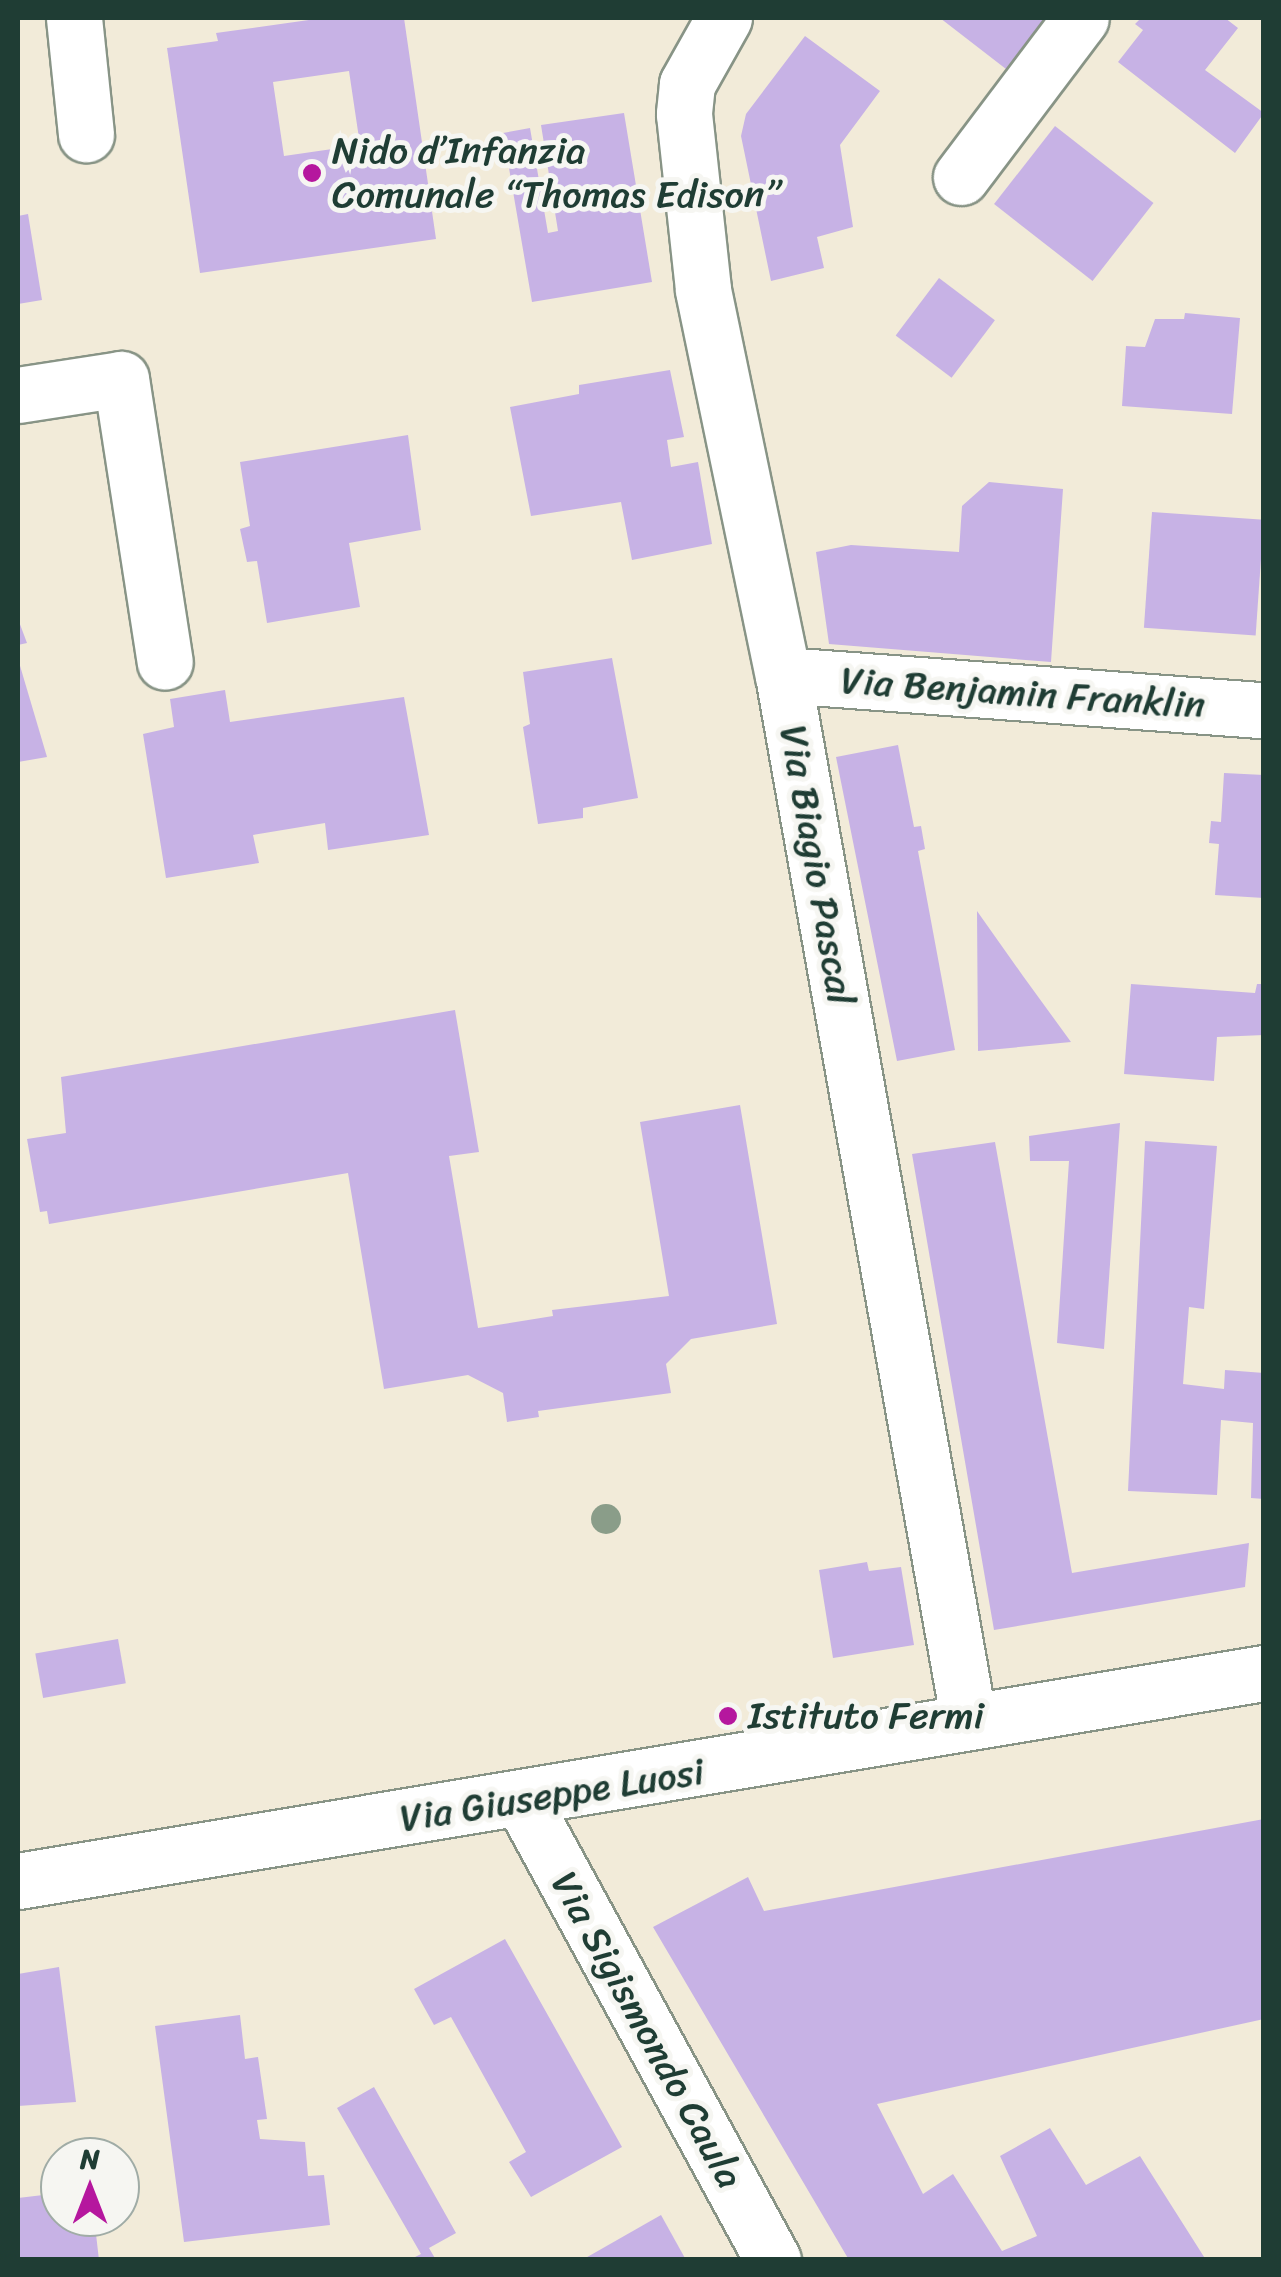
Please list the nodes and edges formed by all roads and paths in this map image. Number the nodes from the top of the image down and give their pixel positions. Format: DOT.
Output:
graph roads {
  1 [pos="74,18"];
  2 [pos="724,18"];
  3 [pos="1081,18"];
  4 [pos="86,134"];
  5 [pos="961,177"];
  6 [pos="18,395"];
  7 [pos="165,662"];
  8 [pos="783,675"];
  9 [pos="1264,710"];
  10 [pos="1264,1673"];
  11 [pos="969,1722"];
  12 [pos="522,1800"];
  13 [pos="18,1881"];
  14 [pos="773,2260"];
  1 -- 4 [label="street"];
  2 -- 8 [label="street, Via Biagio Pascal"];
  3 -- 5 [label="street"];
  6 -- 7 [label="street"];
  8 -- 9 [label="street, Via Benjamin Franklin"];
  8 -- 11 [label="street, Via Biagio Pascal"];
  10 -- 11 [label="street, Via Giuseppe Luosi"];
  11 -- 12 [label="street, Via Giuseppe Luosi"];
  12 -- 13 [label="street, Via Giuseppe Luosi"];
  12 -- 14 [label="street, Via Sigismondo Caula"];
}
